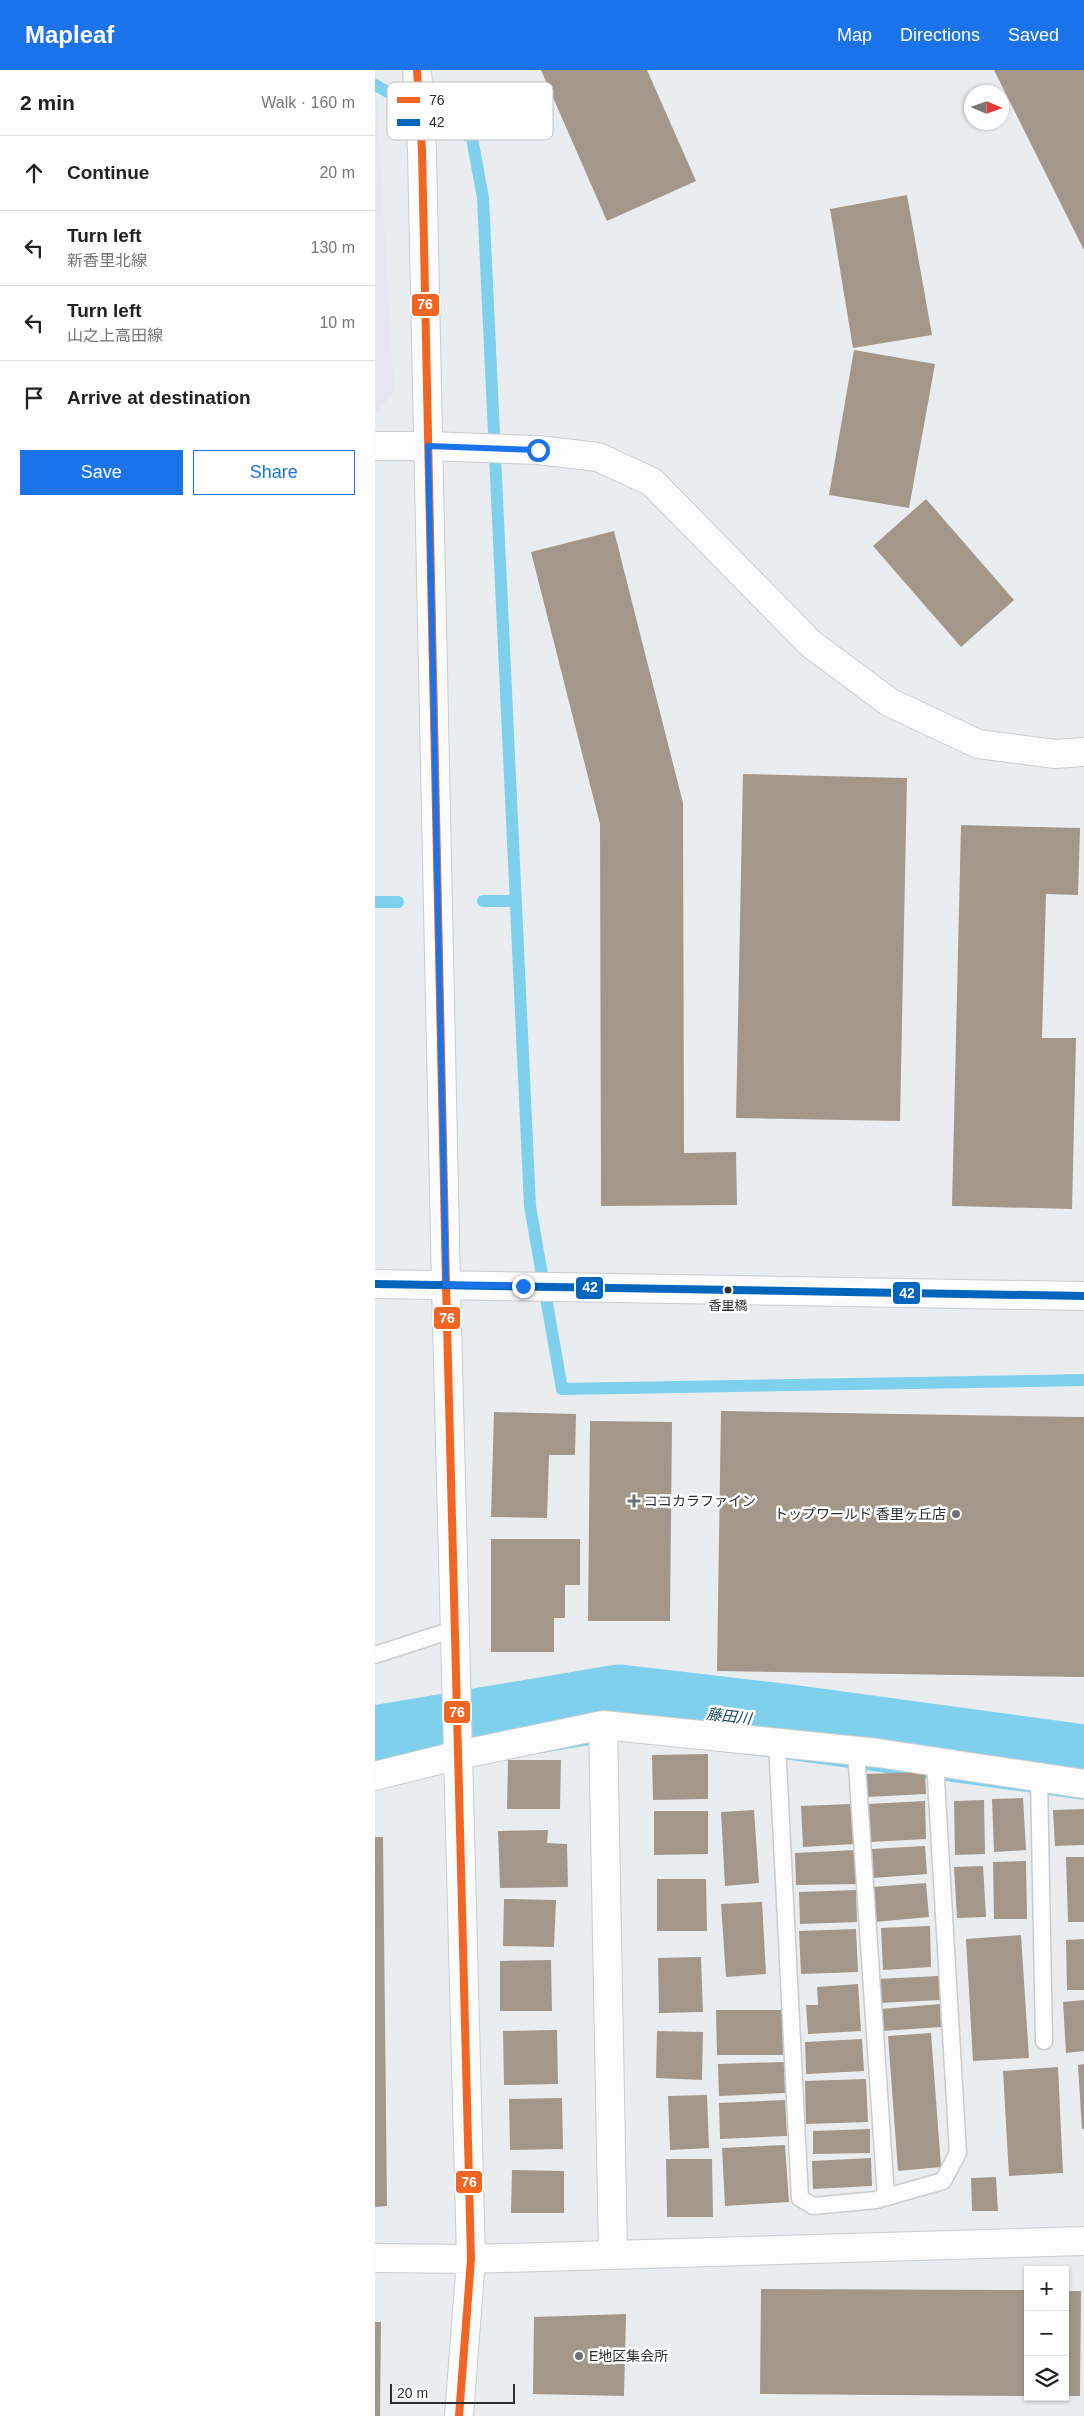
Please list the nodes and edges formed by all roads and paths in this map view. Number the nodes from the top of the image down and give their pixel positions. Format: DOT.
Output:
graph roads {
  1 [pos="422,140"];
  2 [pos="375,446"];
  3 [pos="428,446"];
  4 [pos="1084,752"];
  5 [pos="375,1284"];
  6 [pos="446,1285"];
  7 [pos="1084,1296"];
  8 [pos="455,1628"];
  9 [pos="375,1655"];
  10 [pos="603,1725"];
  11 [pos="777,1743"];
  12 [pos="856,1751"];
  13 [pos="459,1755"];
  14 [pos="935,1762"];
  15 [pos="375,1776"];
  16 [pos="1039,1778"];
  17 [pos="1084,1784"];
  18 [pos="1044,2041"];
  19 [pos="886,2197"];
  20 [pos="1084,2241"];
  21 [pos="613,2254"];
  22 [pos="375,2258"];
  23 [pos="471,2259"];
  24 [pos="459,2416"];
  1 -- 3 [label="street"];
  2 -- 3 [label="street"];
  3 -- 4 [label="street"];
  3 -- 6 [label="street"];
  5 -- 6 [label="street"];
  6 -- 7 [label="street"];
  6 -- 8 [label="street"];
  8 -- 9 [label="lane"];
  8 -- 13 [label="street"];
  10 -- 11 [label="street"];
  10 -- 13 [label="street"];
  10 -- 21 [label="street"];
  11 -- 12 [label="street"];
  11 -- 19 [label="lane"];
  12 -- 14 [label="street"];
  12 -- 19 [label="lane"];
  13 -- 15 [label="street"];
  13 -- 23 [label="street"];
  14 -- 16 [label="street"];
  14 -- 19 [label="lane"];
  16 -- 17 [label="street"];
  16 -- 18 [label="lane"];
  20 -- 21 [label="street"];
  21 -- 23 [label="street"];
  22 -- 23 [label="street"];
  23 -- 24 [label="street"];
}
